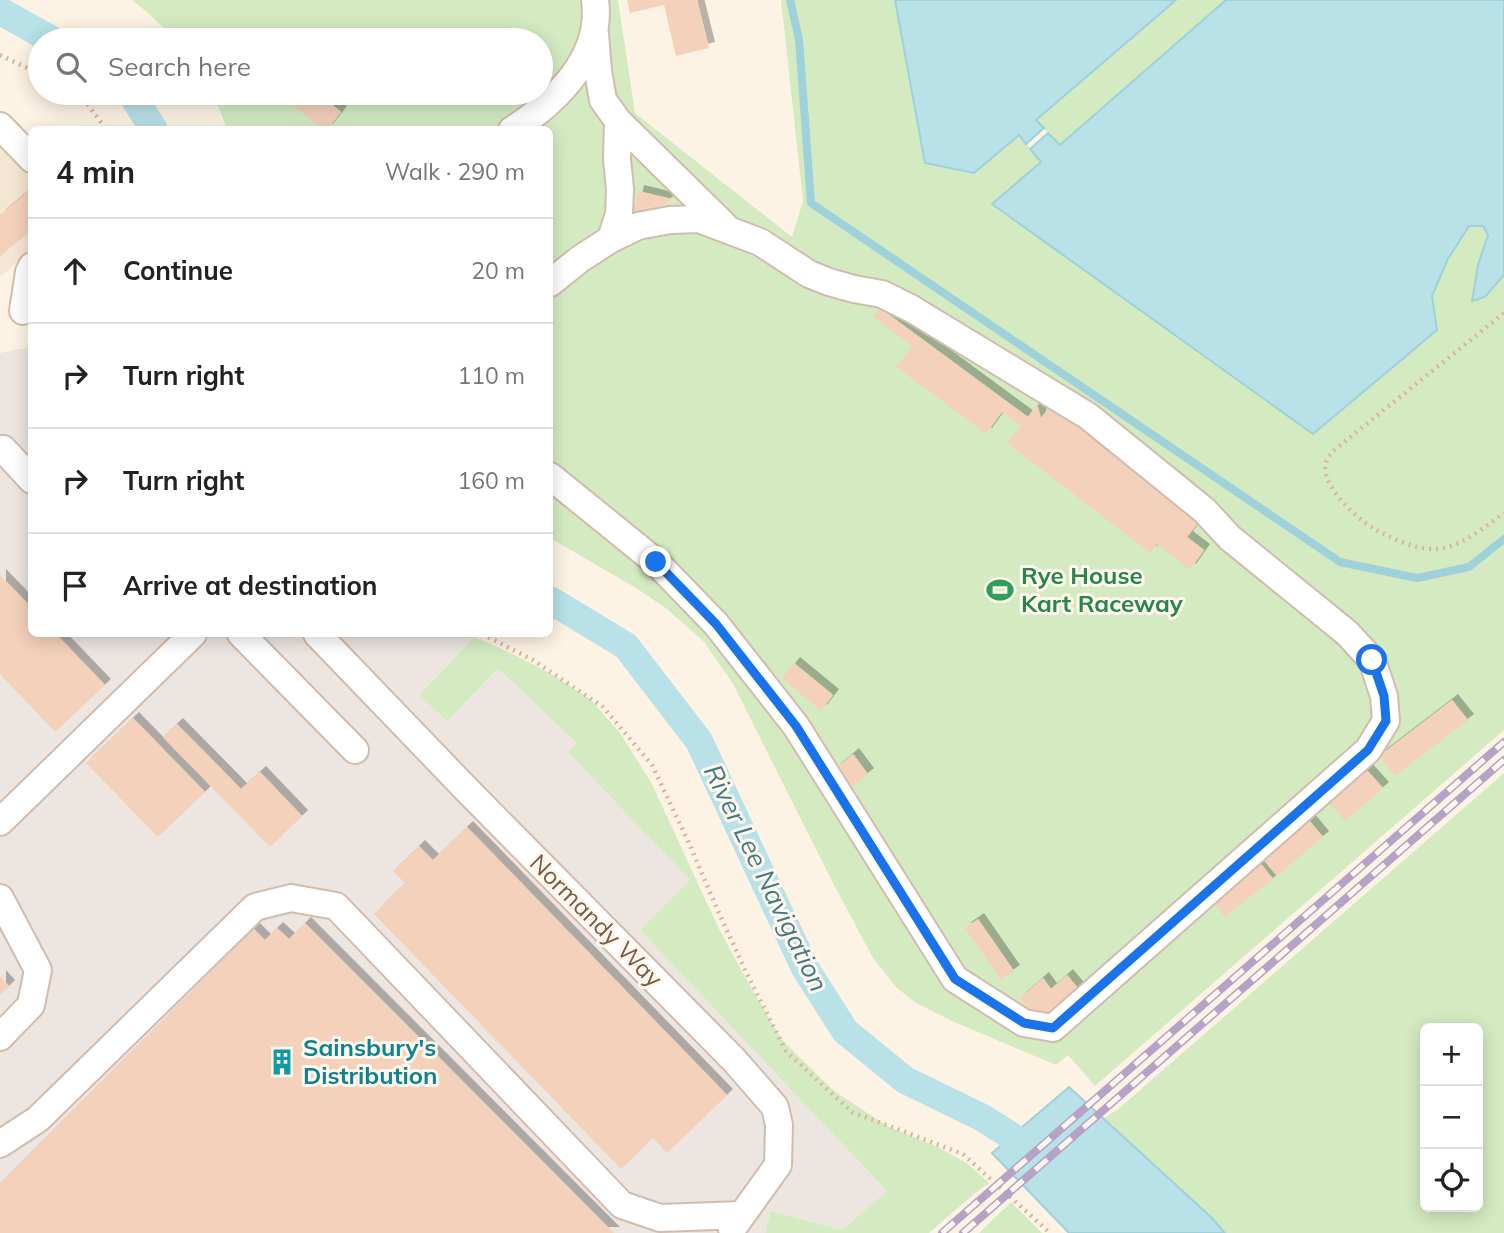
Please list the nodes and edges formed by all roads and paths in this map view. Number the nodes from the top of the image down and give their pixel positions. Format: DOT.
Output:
graph roads {
  1 [pos="595,0"];
  2 [pos="595,34"];
  3 [pos="0,55"];
  4 [pos="28,68"];
  5 [pos="553,98"];
  6 [pos="88,105"];
  7 [pos="544,105"];
  8 [pos="618,121"];
  9 [pos="0,126"];
  10 [pos="104,126"];
  11 [pos="517,126"];
  12 [pos="28,155"];
  13 [pos="729,230"];
  14 [pos="611,239"];
  15 [pos="28,276"];
  16 [pos="553,281"];
  17 [pos="18,312"];
  18 [pos="1504,313"];
  19 [pos="2,449"];
  20 [pos="28,476"];
  21 [pos="553,479"];
  22 [pos="1504,513"];
  23 [pos="183,637"];
  24 [pos="244,637"];
  25 [pos="320,637"];
  26 [pos="488,637"];
  27 [pos="355,750"];
  28 [pos="0,822"];
  29 [pos="0,898"];
  30 [pos="0,1037"];
  31 [pos="0,1144"];
  32 [pos="622,1205"];
  33 [pos="736,1224"];
  34 [pos="642,1233"];
  35 [pos="1050,1233"];
  1 -- 2 [label="street"];
  2 -- 5 [label="street"];
  2 -- 8 [label="street"];
  3 -- 4 [label="path"];
  6 -- 10 [label="path"];
  7 -- 11 [label="street"];
  8 -- 13 [label="street"];
  8 -- 14 [label="street"];
  9 -- 12 [label="street"];
  13 -- 14 [label="street"];
  13 -- 21 [label="street"];
  14 -- 16 [label="street"];
  15 -- 17 [label="street"];
  18 -- 22 [label="path"];
  19 -- 20 [label="street"];
  23 -- 28 [label="street"];
  24 -- 27 [label="street"];
  25 -- 33 [label="street, Normandy Way"];
  26 -- 35 [label="path"];
  29 -- 30 [label="street"];
  31 -- 32 [label="street"];
  32 -- 33 [label="street"];
  32 -- 34 [label="street"];
}
